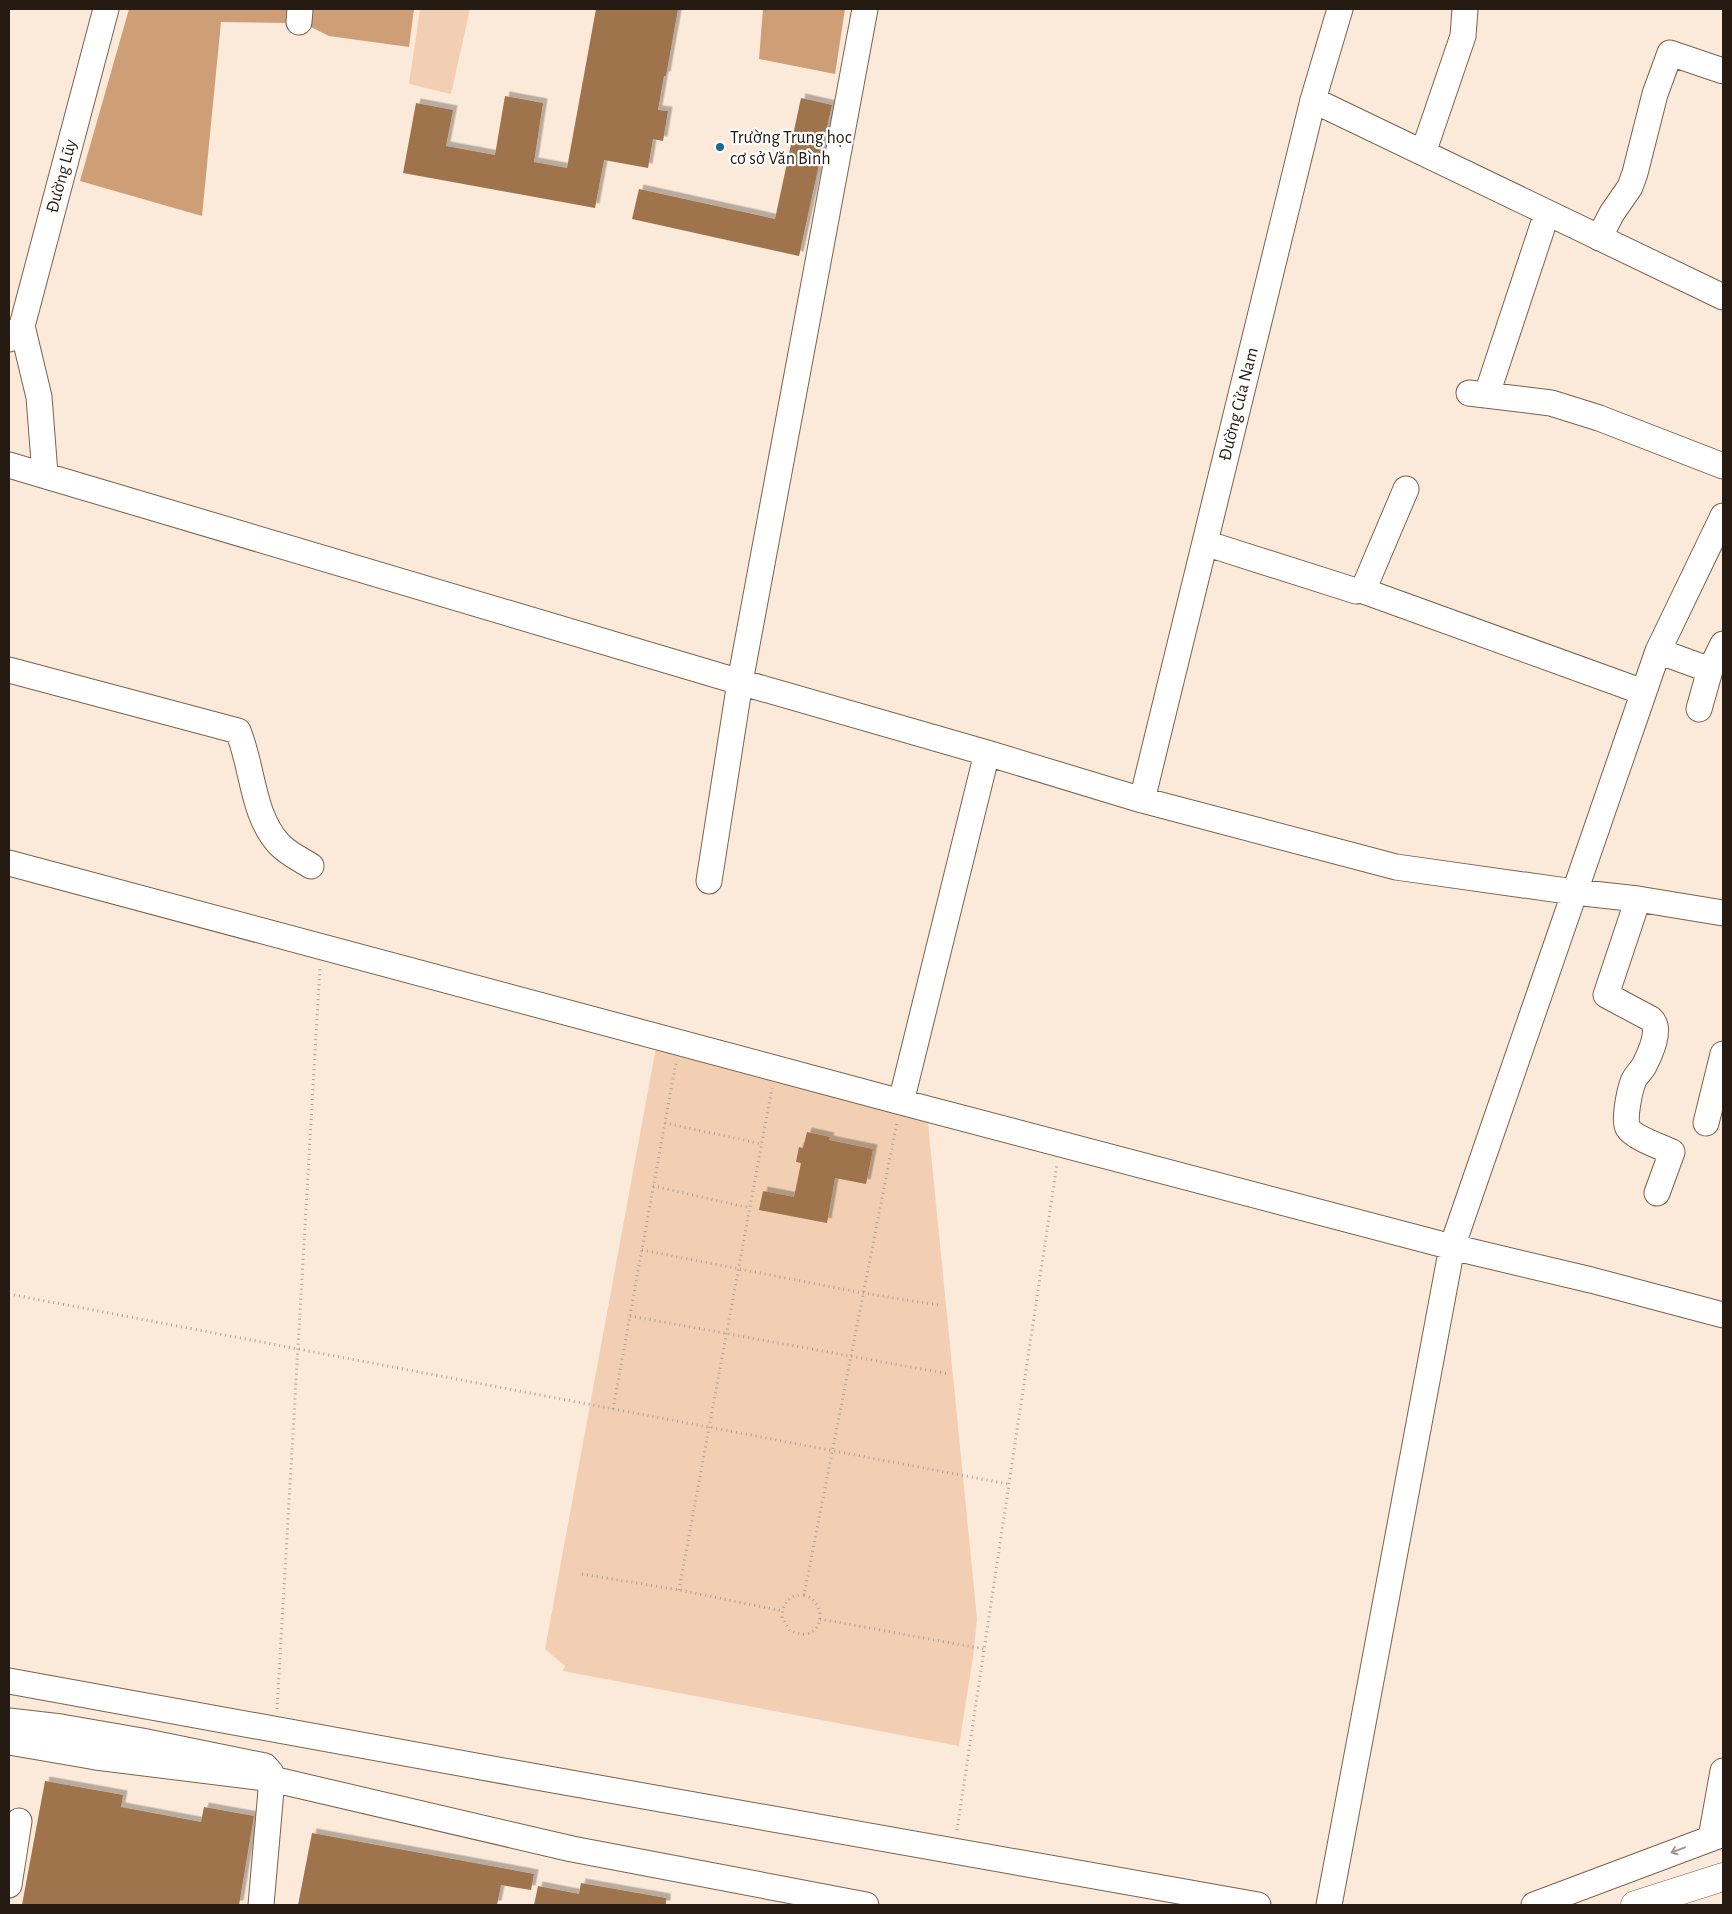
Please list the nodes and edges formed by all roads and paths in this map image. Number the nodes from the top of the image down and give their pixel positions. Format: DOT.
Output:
graph roads {
  1 [pos="106,9"];
  2 [pos="865,9"];
  3 [pos="1340,9"];
  4 [pos="1465,9"];
  5 [pos="1723,71"];
  6 [pos="1312,100"];
  7 [pos="1423,153"];
  8 [pos="1547,213"];
  9 [pos="1599,238"];
  10 [pos="1723,297"];
  11 [pos="15,332"];
  12 [pos="9,465"];
  13 [pos="1723,466"];
  14 [pos="45,474"];
  15 [pos="1406,489"];
  16 [pos="1723,516"];
  17 [pos="1204,543"];
  18 [pos="1361,590"];
  19 [pos="1723,644"];
  20 [pos="1658,651"];
  21 [pos="9,670"];
  22 [pos="1710,670"];
  23 [pos="740,682"];
  24 [pos="1643,692"];
  25 [pos="1699,709"];
  26 [pos="987,753"];
  27 [pos="1142,800"];
  28 [pos="9,863"];
  29 [pos="310,866"];
  30 [pos="709,881"];
  31 [pos="1574,892"];
  32 [pos="1638,899"];
  33 [pos="1723,913"];
  34 [pos="321,946"];
  35 [pos="680,1042"];
  36 [pos="1723,1054"];
  37 [pos="773,1085"];
  38 [pos="901,1102"];
  39 [pos="665,1123"];
  40 [pos="1706,1123"];
  41 [pos="762,1144"];
  42 [pos="1060,1144"];
  43 [pos="653,1186"];
  44 [pos="1658,1193"];
  45 [pos="750,1208"];
  46 [pos="1452,1247"];
  47 [pos="642,1250"];
  48 [pos="738,1269"];
  49 [pos="863,1293"];
  50 [pos="9,1294"];
  51 [pos="939,1305"];
  52 [pos="1723,1315"];
  53 [pos="630,1316"];
  54 [pos="726,1334"];
  55 [pos="297,1348"];
  56 [pos="851,1356"];
  57 [pos="949,1374"];
  58 [pos="613,1409"];
  59 [pos="709,1427"];
  60 [pos="832,1451"];
  61 [pos="1008,1484"];
  62 [pos="582,1574"];
  63 [pos="679,1590"];
  64 [pos="804,1595"];
  65 [pos="782,1611"];
  66 [pos="820,1619"];
  67 [pos="984,1649"];
  68 [pos="9,1681"];
  69 [pos="9,1721"];
  70 [pos="276,1730"];
  71 [pos="9,1742"];
  72 [pos="1723,1771"];
  73 [pos="272,1779"];
  74 [pos="19,1821"];
  75 [pos="1717,1836"];
  76 [pos="954,1850"];
  77 [pos="1723,1878"];
  78 [pos="9,1885"];
  79 [pos="261,1905"];
  80 [pos="866,1905"];
  81 [pos="1258,1905"];
  82 [pos="1329,1905"];
  83 [pos="1534,1905"];
  84 [pos="1635,1905"];
  1 -- 11 [label="street, Đường Lũy"];
  2 -- 23 [label="street"];
  3 -- 6 [label="street, Đường Cửa Nam"];
  4 -- 7 [label="street"];
  5 -- 9 [label="street"];
  6 -- 7 [label="street"];
  6 -- 17 [label="street, Đường Cửa Nam"];
  7 -- 8 [label="street"];
  8 -- 9 [label="street"];
  8 -- 13 [label="street"];
  9 -- 10 [label="street"];
  11 -- 14 [label="street"];
  12 -- 14 [label="street"];
  14 -- 23 [label="street"];
  15 -- 18 [label="street"];
  16 -- 20 [label="street"];
  17 -- 18 [label="street"];
  17 -- 27 [label="street, Đường Cửa Nam"];
  18 -- 24 [label="street"];
  19 -- 22 [label="street"];
  20 -- 22 [label="street"];
  20 -- 24 [label="street"];
  21 -- 29 [label="street"];
  22 -- 25 [label="street"];
  23 -- 26 [label="street"];
  23 -- 30 [label="street"];
  24 -- 31 [label="street"];
  26 -- 27 [label="street"];
  26 -- 38 [label="street"];
  27 -- 31 [label="street"];
  28 -- 34 [label="street"];
  31 -- 32 [label="street"];
  31 -- 46 [label="street"];
  32 -- 33 [label="street"];
  32 -- 44 [label="street"];
  34 -- 35 [label="street"];
  34 -- 55 [label="path"];
  35 -- 38 [label="street"];
  35 -- 39 [label="path"];
  36 -- 40 [label="street"];
  37 -- 41 [label="path"];
  38 -- 42 [label="street"];
  38 -- 49 [label="path"];
  39 -- 41 [label="path"];
  39 -- 43 [label="path"];
  41 -- 45 [label="path"];
  42 -- 46 [label="street"];
  42 -- 61 [label="path"];
  43 -- 45 [label="path"];
  43 -- 47 [label="path"];
  45 -- 48 [label="path"];
  46 -- 52 [label="street"];
  46 -- 82 [label="street"];
  47 -- 48 [label="path"];
  47 -- 53 [label="path"];
  48 -- 49 [label="path"];
  48 -- 54 [label="path"];
  49 -- 51 [label="path"];
  49 -- 56 [label="path"];
  50 -- 55 [label="path"];
  53 -- 54 [label="path"];
  53 -- 58 [label="path"];
  54 -- 56 [label="path"];
  54 -- 59 [label="path"];
  55 -- 58 [label="path"];
  55 -- 70 [label="path"];
  56 -- 57 [label="path"];
  56 -- 60 [label="path"];
  58 -- 59 [label="path"];
  59 -- 60 [label="path"];
  59 -- 63 [label="path"];
  60 -- 61 [label="path"];
  60 -- 64 [label="path"];
  61 -- 67 [label="path"];
  62 -- 63 [label="path"];
  63 -- 65 [label="path"];
  64 -- 65 [label="path"];
  64 -- 66 [label="path"];
  65 -- 66 [label="path"];
  66 -- 67 [label="path"];
  67 -- 76 [label="path"];
  68 -- 70 [label="street"];
  69 -- 73 [label="street"];
  70 -- 76 [label="street"];
  71 -- 73 [label="street"];
  72 -- 75 [label="street"];
  73 -- 79 [label="street"];
  73 -- 80 [label="street"];
  74 -- 78 [label="street"];
  75 -- 83 [label="street, one-way"];
  76 -- 81 [label="street"];
  77 -- 84 [label="highway"];
}
